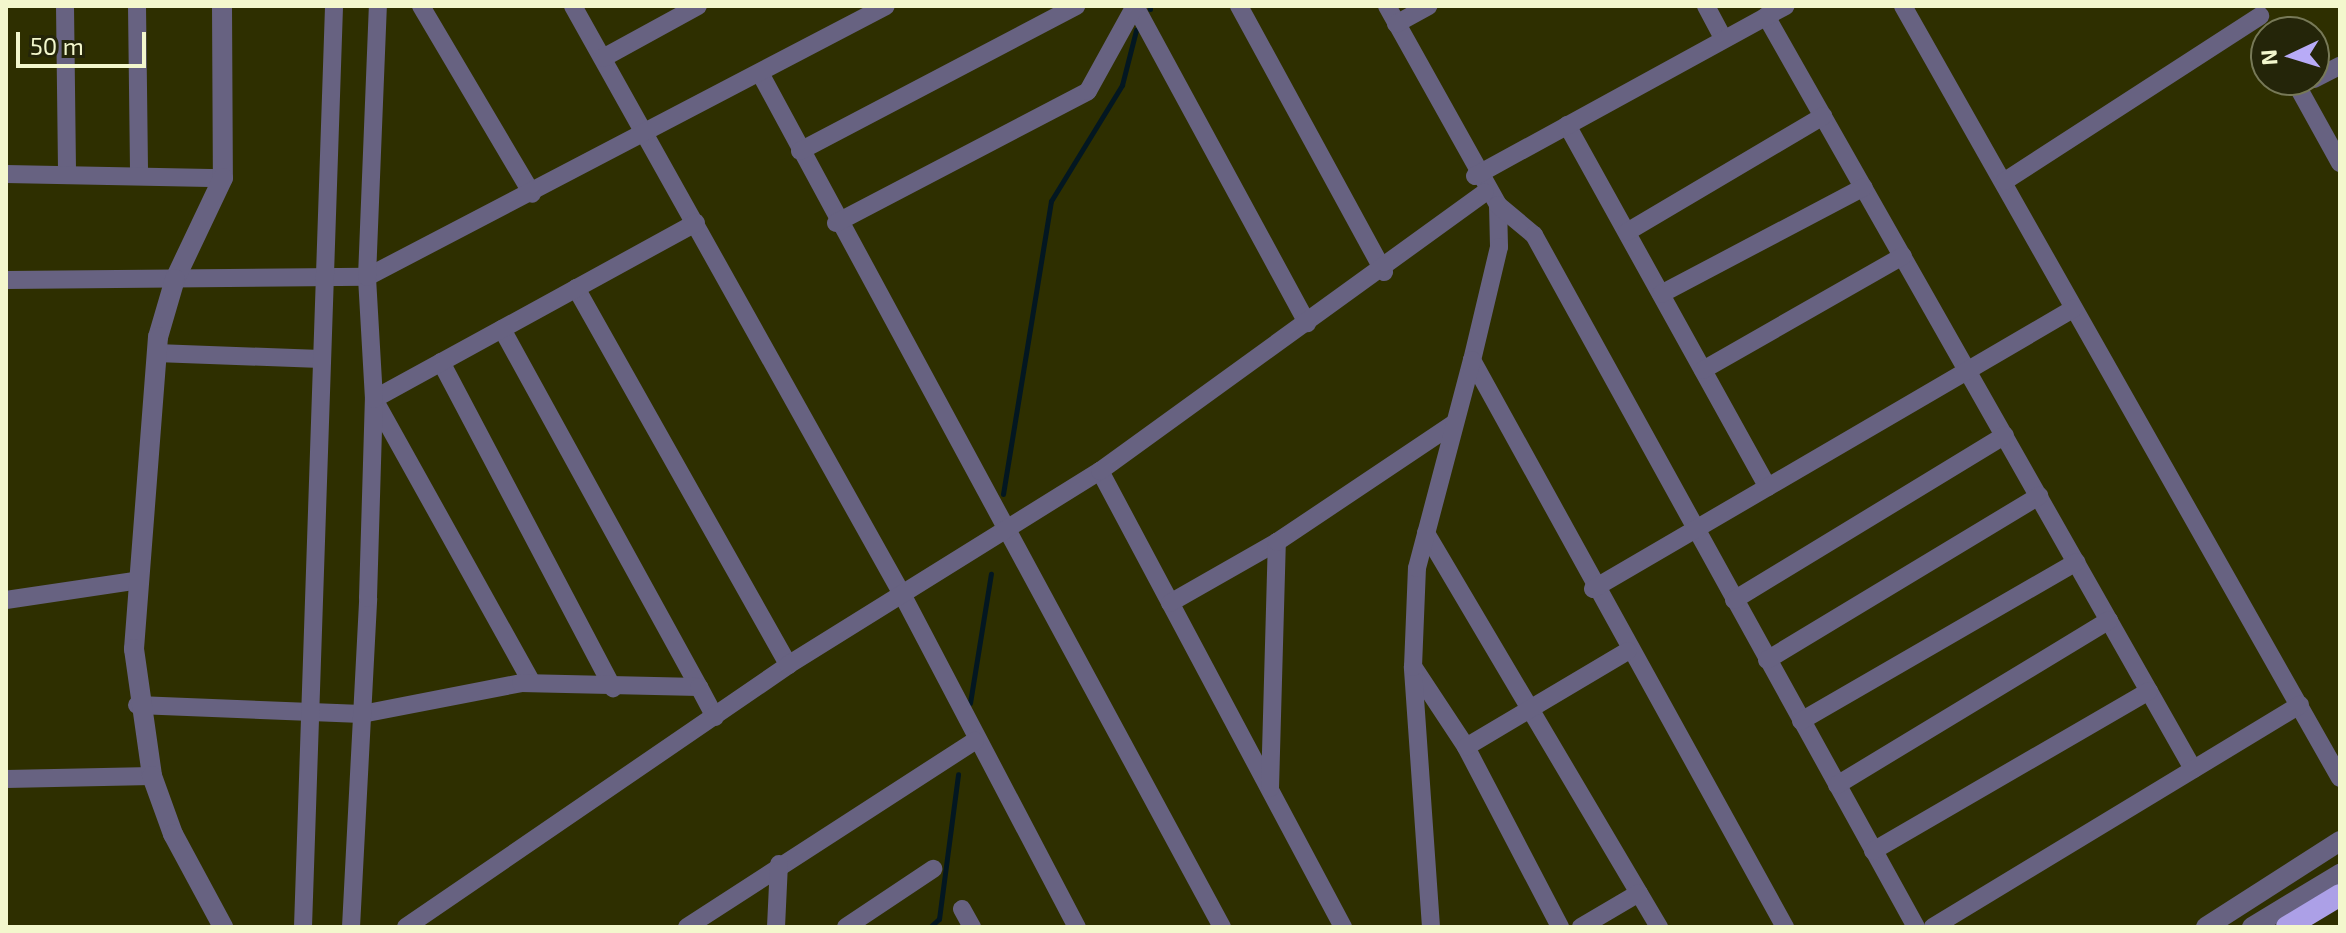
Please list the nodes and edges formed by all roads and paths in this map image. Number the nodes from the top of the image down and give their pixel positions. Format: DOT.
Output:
graph roads {
  1 [pos="65,6"];
  2 [pos="137,6"];
  3 [pos="222,6"];
  4 [pos="334,6"];
  5 [pos="378,6"];
  6 [pos="421,6"];
  7 [pos="573,6"];
  8 [pos="698,6"];
  9 [pos="886,6"];
  10 [pos="1076,6"];
  11 [pos="1239,6"];
  12 [pos="1387,6"];
  13 [pos="1428,6"];
  14 [pos="1706,6"];
  15 [pos="1785,6"];
  16 [pos="1903,6"];
  17 [pos="1766,16"];
  18 [pos="1396,24"];
  19 [pos="2250,25"];
  20 [pos="1722,36"];
  21 [pos="603,58"];
  22 [pos="760,73"];
  23 [pos="2311,96"];
  24 [pos="1823,116"];
  25 [pos="1567,125"];
  26 [pos="646,133"];
  27 [pos="800,151"];
  28 [pos="2340,163"];
  29 [pos="6,174"];
  30 [pos="67,175"];
  31 [pos="139,176"];
  32 [pos="1475,176"];
  33 [pos="223,178"];
  34 [pos="2005,181"];
  35 [pos="1864,187"];
  36 [pos="532,194"];
  37 [pos="1492,199"];
  38 [pos="696,223"];
  39 [pos="836,223"];
  40 [pos="1627,232"];
  41 [pos="1903,256"];
  42 [pos="1384,272"];
  43 [pos="323,276"];
  44 [pos="367,277"];
  45 [pos="175,279"];
  46 [pos="6,280"];
  47 [pos="576,288"];
  48 [pos="1661,294"];
  49 [pos="2073,309"];
  50 [pos="1307,323"];
  51 [pos="502,329"];
  52 [pos="156,353"];
  53 [pos="321,359"];
  54 [pos="1472,360"];
  55 [pos="441,362"];
  56 [pos="1703,370"];
  57 [pos="1968,370"];
  58 [pos="374,399"];
  59 [pos="1453,424"];
  60 [pos="2005,435"];
  61 [pos="1100,471"];
  62 [pos="1768,487"];
  63 [pos="2039,496"];
  64 [pos="1004,527"];
  65 [pos="1695,530"];
  66 [pos="1426,533"];
  67 [pos="1277,542"];
  68 [pos="2076,562"];
  69 [pos="140,580"];
  70 [pos="1593,589"];
  71 [pos="903,596"];
  72 [pos="6,600"];
  73 [pos="1734,600"];
  74 [pos="1170,603"];
  75 [pos="2109,620"];
  76 [pos="1628,651"];
  77 [pos="1767,660"];
  78 [pos="788,665"];
  79 [pos="1413,667"];
  80 [pos="532,683"];
  81 [pos="699,687"];
  82 [pos="613,688"];
  83 [pos="2149,691"];
  84 [pos="137,705"];
  85 [pos="2300,705"];
  86 [pos="1534,707"];
  87 [pos="309,712"];
  88 [pos="362,714"];
  89 [pos="715,717"];
  90 [pos="1801,721"];
  91 [pos="975,741"];
  92 [pos="1466,747"];
  93 [pos="2193,769"];
  94 [pos="152,776"];
  95 [pos="2340,778"];
  96 [pos="6,779"];
  97 [pos="1837,785"];
  98 [pos="1270,791"];
  99 [pos="2340,841"];
  100 [pos="1873,851"];
  101 [pos="779,864"];
  102 [pos="933,869"];
  103 [pos="2340,874"];
  104 [pos="1639,893"];
  105 [pos="2340,895"];
  106 [pos="962,909"];
  107 [pos="223,927"];
  108 [pos="303,927"];
  109 [pos="351,927"];
  110 [pos="406,927"];
  111 [pos="687,927"];
  112 [pos="776,927"];
  113 [pos="846,927"];
  114 [pos="972,927"];
  115 [pos="1077,927"];
  116 [pos="1222,927"];
  117 [pos="1343,927"];
  118 [pos="1431,927"];
  119 [pos="1560,927"];
  120 [pos="1581,927"];
  121 [pos="1659,927"];
  122 [pos="1785,927"];
  123 [pos="1916,927"];
  124 [pos="1933,927"];
  125 [pos="2206,927"];
  126 [pos="2252,927"];
  127 [pos="2287,927"];
  1 -- 30 [label="street"];
  2 -- 31 [label="street"];
  3 -- 33 [label="street"];
  4 -- 43 [label="street"];
  5 -- 44 [label="street"];
  6 -- 36 [label="street"];
  7 -- 21 [label="street"];
  8 -- 21 [label="street"];
  9 -- 22 [label="street"];
  10 -- 27 [label="street"];
  11 -- 42 [label="street"];
  12 -- 18 [label="street"];
  13 -- 18 [label="street"];
  14 -- 20 [label="street"];
  15 -- 17 [label="street"];
  16 -- 34 [label="street"];
  17 -- 20 [label="street"];
  17 -- 24 [label="street"];
  18 -- 32 [label="street"];
  19 -- 34 [label="street"];
  20 -- 25 [label="street"];
  21 -- 26 [label="street"];
  22 -- 26 [label="street"];
  22 -- 27 [label="street"];
  23 -- 28 [label="street"];
  24 -- 35 [label="street"];
  24 -- 40 [label="street"];
  25 -- 32 [label="street"];
  25 -- 40 [label="street"];
  26 -- 36 [label="street"];
  26 -- 38 [label="street"];
  27 -- 39 [label="street"];
  29 -- 30 [label="street"];
  30 -- 31 [label="street"];
  31 -- 33 [label="street"];
  32 -- 37 [label="street"];
  33 -- 45 [label="street"];
  34 -- 49 [label="street"];
  35 -- 41 [label="street"];
  35 -- 48 [label="street"];
  36 -- 44 [label="street"];
  37 -- 42 [label="street"];
  37 -- 54 [label="street"];
  37 -- 65 [label="street"];
  38 -- 47 [label="street"];
  38 -- 71 [label="street"];
  39 -- 50 [label="street"];
  39 -- 64 [label="street"];
  40 -- 48 [label="street"];
  41 -- 56 [label="street"];
  41 -- 57 [label="street"];
  42 -- 50 [label="street"];
  43 -- 44 [label="street"];
  43 -- 45 [label="street"];
  43 -- 53 [label="street"];
  44 -- 58 [label="street"];
  45 -- 46 [label="street"];
  45 -- 52 [label="street"];
  47 -- 51 [label="street"];
  47 -- 78 [label="street"];
  48 -- 56 [label="street"];
  49 -- 57 [label="street"];
  49 -- 85 [label="street"];
  50 -- 61 [label="street"];
  51 -- 55 [label="street"];
  51 -- 81 [label="street"];
  52 -- 53 [label="street"];
  52 -- 69 [label="street"];
  53 -- 87 [label="street"];
  54 -- 59 [label="street"];
  54 -- 70 [label="street"];
  55 -- 58 [label="street"];
  55 -- 82 [label="street"];
  56 -- 62 [label="street"];
  57 -- 60 [label="street"];
  57 -- 62 [label="street"];
  58 -- 80 [label="street"];
  58 -- 88 [label="street"];
  59 -- 66 [label="street"];
  59 -- 67 [label="street"];
  60 -- 63 [label="street"];
  60 -- 73 [label="street"];
  61 -- 64 [label="street"];
  61 -- 74 [label="street"];
  62 -- 65 [label="street"];
  63 -- 68 [label="street"];
  63 -- 77 [label="street"];
  64 -- 71 [label="street"];
  64 -- 116 [label="street"];
  65 -- 70 [label="street"];
  65 -- 73 [label="street"];
  66 -- 79 [label="street"];
  66 -- 86 [label="street"];
  67 -- 74 [label="street"];
  67 -- 98 [label="street"];
  68 -- 75 [label="street"];
  68 -- 90 [label="street"];
  69 -- 72 [label="street"];
  69 -- 84 [label="street"];
  70 -- 76 [label="street"];
  71 -- 78 [label="street"];
  71 -- 91 [label="street"];
  73 -- 77 [label="street"];
  74 -- 98 [label="street"];
  75 -- 83 [label="street"];
  75 -- 97 [label="street"];
  76 -- 86 [label="street"];
  76 -- 122 [label="street"];
  77 -- 90 [label="street"];
  78 -- 89 [label="street"];
  79 -- 92 [label="street"];
  79 -- 118 [label="street"];
  80 -- 82 [label="street"];
  80 -- 88 [label="street"];
  81 -- 82 [label="street"];
  81 -- 89 [label="street"];
  83 -- 93 [label="street"];
  83 -- 100 [label="street"];
  84 -- 87 [label="street"];
  84 -- 94 [label="street"];
  85 -- 93 [label="street"];
  85 -- 95 [label="street"];
  86 -- 92 [label="street"];
  86 -- 104 [label="street"];
  87 -- 88 [label="street"];
  87 -- 108 [label="street"];
  88 -- 109 [label="street"];
  89 -- 110 [label="street"];
  90 -- 97 [label="street"];
  91 -- 101 [label="street"];
  91 -- 115 [label="street"];
  92 -- 119 [label="street"];
  93 -- 124 [label="street"];
  94 -- 96 [label="street"];
  94 -- 107 [label="street"];
  97 -- 100 [label="street"];
  98 -- 117 [label="street"];
  99 -- 125 [label="street"];
  100 -- 123 [label="street"];
  101 -- 111 [label="street"];
  101 -- 112 [label="street"];
  102 -- 113 [label="street"];
  103 -- 126 [label="street"];
  104 -- 120 [label="street"];
  104 -- 121 [label="street"];
  105 -- 127 [label="highway"];
  106 -- 114 [label="street"];
}
